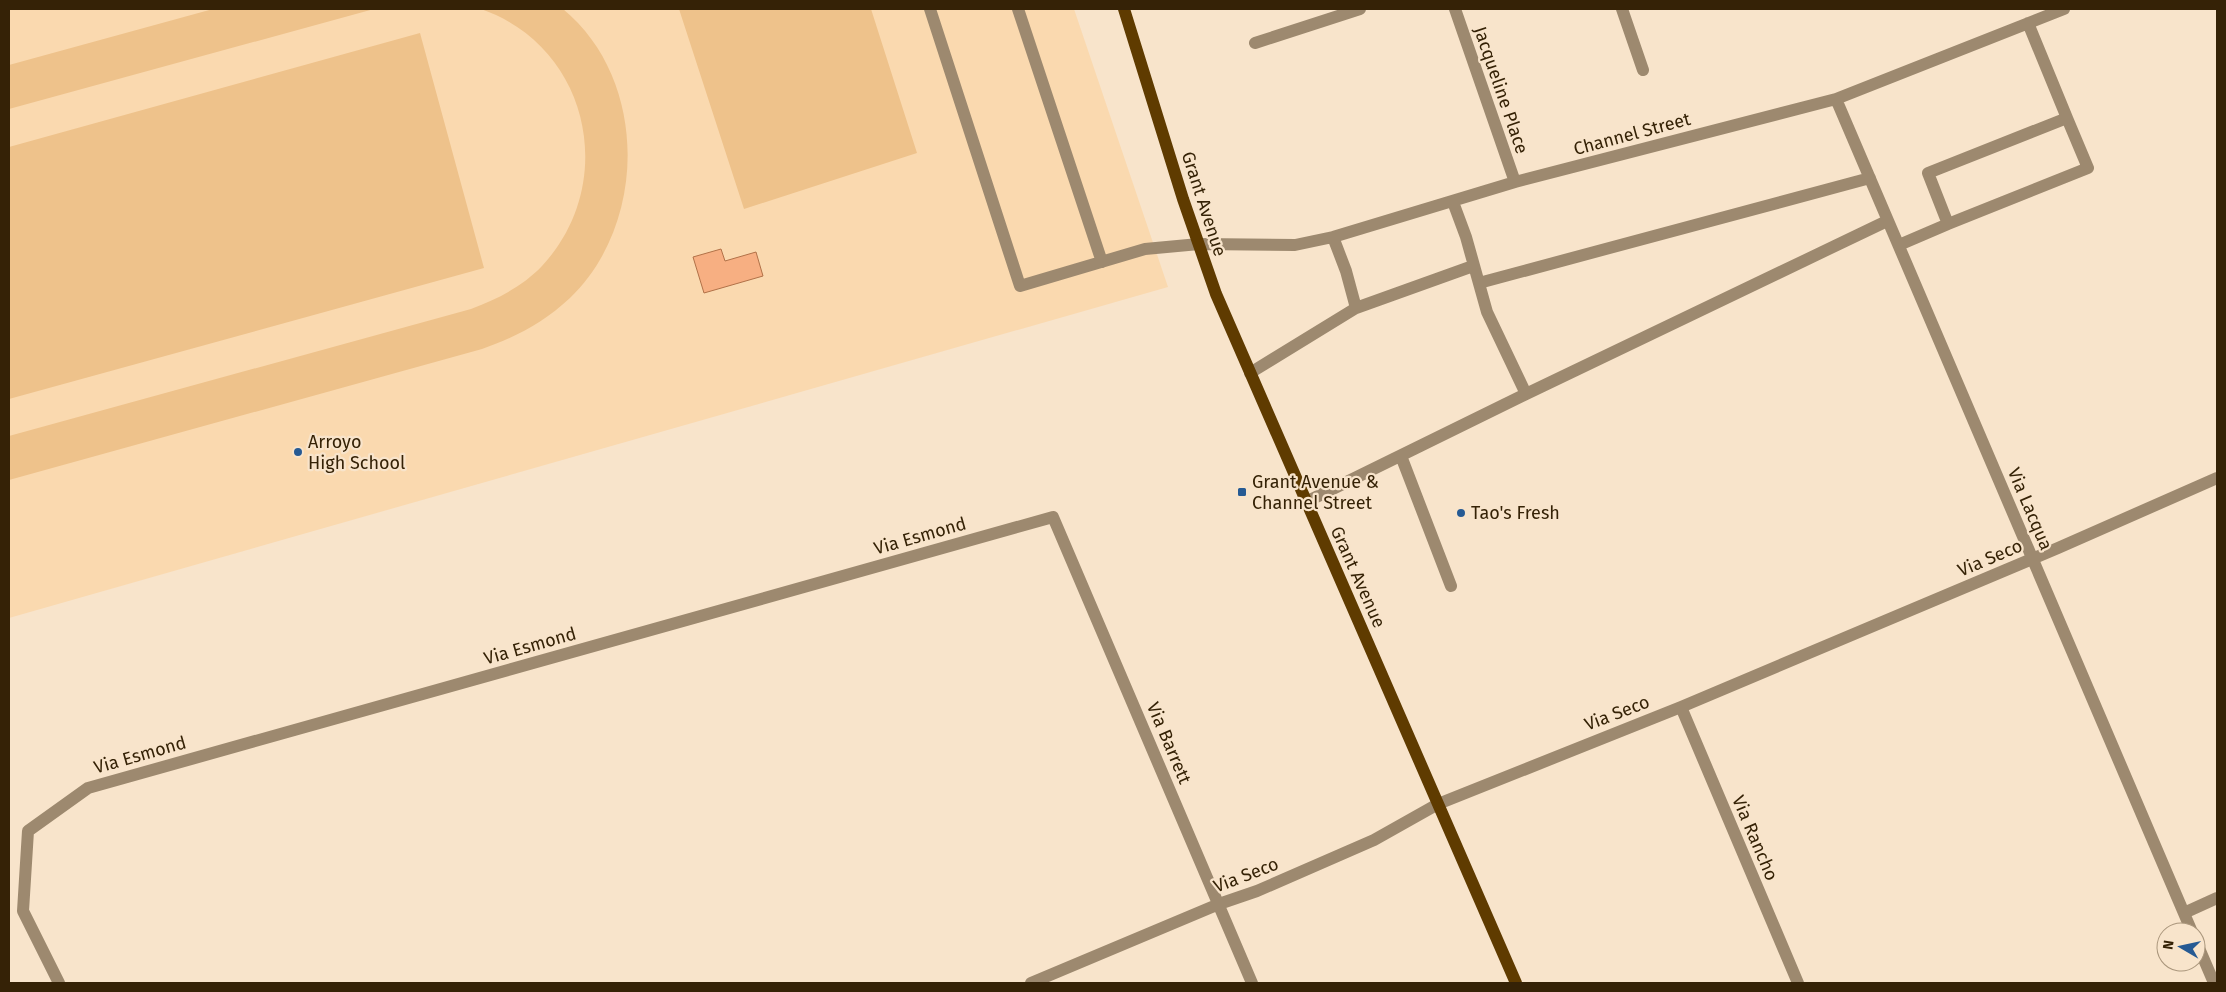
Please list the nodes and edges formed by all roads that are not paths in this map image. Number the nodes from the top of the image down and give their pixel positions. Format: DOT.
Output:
graph roads {
  1 [pos="930,9"];
  2 [pos="1018,9"];
  3 [pos="1124,9"];
  4 [pos="1360,9"];
  5 [pos="1455,9"];
  6 [pos="1622,9"];
  7 [pos="2064,9"];
  8 [pos="2028,23"];
  9 [pos="1255,43"];
  10 [pos="1643,70"];
  11 [pos="1836,99"];
  12 [pos="2067,118"];
  13 [pos="1870,178"];
  14 [pos="1514,182"];
  15 [pos="1453,202"];
  16 [pos="1887,221"];
  17 [pos="1948,224"];
  18 [pos="1333,237"];
  19 [pos="1198,244"];
  20 [pos="1899,245"];
  21 [pos="1102,262"];
  22 [pos="1473,266"];
  23 [pos="1479,284"];
  24 [pos="1356,308"];
  25 [pos="1250,373"];
  26 [pos="1526,394"];
  27 [pos="1401,456"];
  28 [pos="2217,478"];
  29 [pos="1306,502"];
  30 [pos="1054,517"];
  31 [pos="2033,559"];
  32 [pos="1451,586"];
  33 [pos="1681,707"];
  34 [pos="1438,804"];
  35 [pos="2217,898"];
  36 [pos="1219,904"];
  37 [pos="2184,913"];
  38 [pos="2188,922"];
  39 [pos="2206,964"];
  40 [pos="59,983"];
  41 [pos="1031,983"];
  42 [pos="1252,983"];
  43 [pos="1516,983"];
  44 [pos="1798,983"];
  45 [pos="2214,983"];
  1 -- 21 [label="street, Channel Street"];
  2 -- 21 [label="street"];
  3 -- 19 [label="main road, Grant Avenue"];
  4 -- 9 [label="street"];
  5 -- 14 [label="street, Jacqueline Place"];
  6 -- 10 [label="street"];
  7 -- 8 [label="street, Channel Street"];
  8 -- 11 [label="street, Channel Street"];
  8 -- 12 [label="street"];
  11 -- 13 [label="street, Via Lacqua"];
  11 -- 14 [label="street, Channel Street"];
  12 -- 17 [label="street"];
  12 -- 17 [label="street"];
  13 -- 16 [label="street, Via Lacqua"];
  13 -- 23 [label="street"];
  14 -- 15 [label="street, Channel Street"];
  15 -- 18 [label="street, Channel Street"];
  15 -- 22 [label="street"];
  16 -- 20 [label="street, Via Lacqua"];
  16 -- 26 [label="street"];
  17 -- 20 [label="street"];
  18 -- 19 [label="street, Channel Street"];
  18 -- 24 [label="street"];
  19 -- 21 [label="street, Channel Street"];
  19 -- 25 [label="main road, Grant Avenue"];
  20 -- 31 [label="street, Via Lacqua"];
  22 -- 23 [label="street"];
  22 -- 24 [label="street"];
  23 -- 26 [label="street"];
  24 -- 25 [label="street"];
  25 -- 29 [label="main road, Grant Avenue"];
  26 -- 27 [label="street"];
  27 -- 29 [label="street"];
  27 -- 32 [label="street"];
  28 -- 31 [label="street, Via Seco"];
  29 -- 34 [label="main road, Grant Avenue"];
  30 -- 36 [label="street, Via Barrett"];
  30 -- 40 [label="street, Via Esmond"];
  31 -- 33 [label="street, Via Seco"];
  31 -- 37 [label="street, Via Lacqua"];
  33 -- 34 [label="street, Via Seco"];
  33 -- 44 [label="street, Via Rancho"];
  34 -- 36 [label="street, Via Seco"];
  34 -- 43 [label="main road, Grant Avenue"];
  35 -- 37 [label="street"];
  36 -- 41 [label="street, Via Seco"];
  36 -- 42 [label="street, Via Barrett"];
  37 -- 38 [label="street, Via Lacqua"];
  39 -- 45 [label="street"];
}
